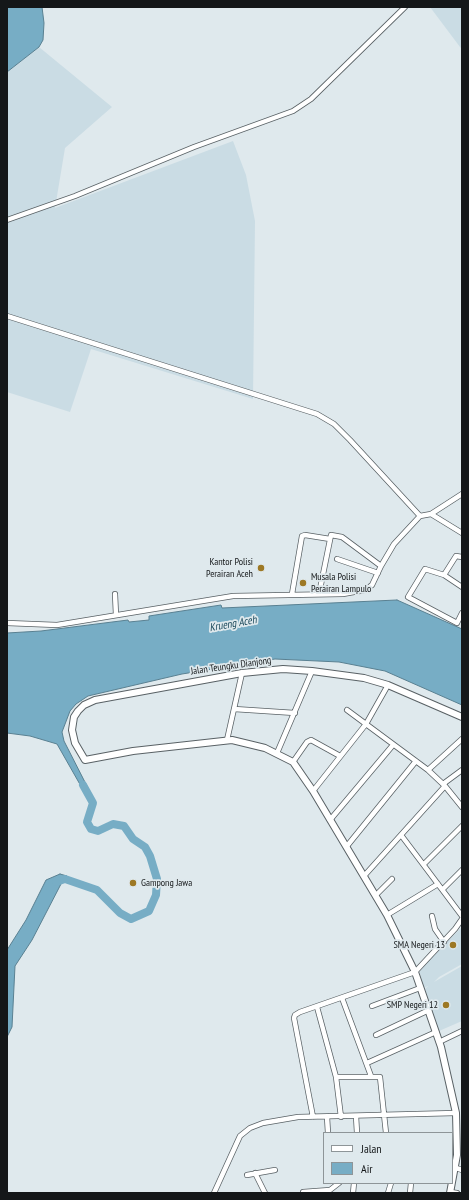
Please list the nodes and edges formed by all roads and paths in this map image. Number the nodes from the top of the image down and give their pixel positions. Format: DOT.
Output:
graph roads {
  1 [pos="405,7"];
  2 [pos="7,220"];
  3 [pos="7,316"];
  4 [pos="461,495"];
  5 [pos="431,514"];
  6 [pos="420,516"];
  7 [pos="462,533"];
  8 [pos="330,539"];
  9 [pos="462,557"];
  10 [pos="337,559"];
  11 [pos="381,566"];
  12 [pos="378,573"];
  13 [pos="444,575"];
  14 [pos="462,587"];
  15 [pos="115,594"];
  16 [pos="292,594"];
  17 [pos="320,594"];
  18 [pos="462,613"];
  19 [pos="116,615"];
  20 [pos="7,623"];
  21 [pos="457,623"];
  22 [pos="462,625"];
  23 [pos="312,671"];
  24 [pos="242,673"];
  25 [pos="388,685"];
  26 [pos="234,709"];
  27 [pos="347,710"];
  28 [pos="295,713"];
  29 [pos="462,717"];
  30 [pos="366,724"];
  31 [pos="462,739"];
  32 [pos="227,740"];
  33 [pos="393,745"];
  34 [pos="277,753"];
  35 [pos="340,756"];
  36 [pos="293,762"];
  37 [pos="416,762"];
  38 [pos="428,770"];
  39 [pos="462,770"];
  40 [pos="444,785"];
  41 [pos="313,790"];
  42 [pos="462,807"];
  43 [pos="330,820"];
  44 [pos="462,826"];
  45 [pos="401,835"];
  46 [pos="347,846"];
  47 [pos="424,864"];
  48 [pos="462,870"];
  49 [pos="364,876"];
  50 [pos="392,880"];
  51 [pos="438,884"];
  52 [pos="443,889"];
  53 [pos="376,896"];
  54 [pos="387,915"];
  55 [pos="432,916"];
  56 [pos="462,916"];
  57 [pos="461,923"];
  58 [pos="444,942"];
  59 [pos="415,972"];
  60 [pos="420,988"];
  61 [pos="342,998"];
  62 [pos="372,1006"];
  63 [pos="317,1007"];
  64 [pos="429,1010"];
  65 [pos="462,1031"];
  66 [pos="436,1032"];
  67 [pos="376,1035"];
  68 [pos="439,1042"];
  69 [pos="367,1063"];
  70 [pos="371,1076"];
  71 [pos="336,1078"];
  72 [pos="456,1113"];
  73 [pos="385,1114"];
  74 [pos="356,1116"];
  75 [pos="314,1117"];
  76 [pos="328,1117"];
  77 [pos="341,1117"];
  78 [pos="328,1132"];
  79 [pos="357,1132"];
  80 [pos="386,1132"];
  81 [pos="457,1137"];
  82 [pos="457,1166"];
  83 [pos="275,1170"];
  84 [pos="256,1173"];
  85 [pos="247,1175"];
  86 [pos="338,1184"];
  87 [pos="303,1192"];
  88 [pos="214,1193"];
  89 [pos="265,1193"];
  90 [pos="452,1193"];
  1 -- 2 [label="street"];
  3 -- 6 [label="street"];
  4 -- 5 [label="street"];
  5 -- 6 [label="street"];
  5 -- 7 [label="street"];
  6 -- 11 [label="street"];
  8 -- 11 [label="street"];
  8 -- 16 [label="street"];
  8 -- 17 [label="street"];
  9 -- 13 [label="street"];
  10 -- 12 [label="street"];
  11 -- 12 [label="street"];
  12 -- 17 [label="street"];
  13 -- 14 [label="street"];
  13 -- 21 [label="street"];
  15 -- 19 [label="street"];
  16 -- 17 [label="street"];
  16 -- 19 [label="street"];
  18 -- 21 [label="street"];
  19 -- 20 [label="street"];
  21 -- 22 [label="street"];
  23 -- 24 [label="street, Jalan Teungku Dianjong"];
  23 -- 25 [label="street, Jalan Teungku Dianjong"];
  23 -- 28 [label="street"];
  24 -- 26 [label="street"];
  24 -- 32 [label="street, Jalan Teungku Dianjong"];
  25 -- 29 [label="street, Jalan Teungku Dianjong"];
  25 -- 30 [label="street"];
  26 -- 28 [label="street"];
  26 -- 32 [label="street"];
  27 -- 30 [label="street"];
  28 -- 34 [label="street"];
  30 -- 33 [label="street"];
  30 -- 35 [label="street"];
  31 -- 38 [label="street"];
  32 -- 34 [label="street"];
  33 -- 37 [label="street"];
  33 -- 43 [label="street"];
  34 -- 36 [label="street"];
  35 -- 36 [label="street"];
  35 -- 41 [label="street"];
  36 -- 41 [label="street"];
  37 -- 38 [label="street"];
  37 -- 46 [label="street"];
  38 -- 40 [label="street"];
  39 -- 40 [label="street"];
  40 -- 42 [label="street"];
  40 -- 45 [label="street"];
  41 -- 43 [label="street"];
  43 -- 46 [label="street"];
  44 -- 47 [label="street"];
  45 -- 47 [label="street"];
  45 -- 49 [label="street"];
  46 -- 49 [label="street"];
  47 -- 51 [label="street"];
  48 -- 52 [label="street"];
  49 -- 53 [label="street"];
  50 -- 53 [label="street"];
  51 -- 52 [label="street"];
  51 -- 54 [label="street"];
  52 -- 56 [label="street"];
  53 -- 54 [label="street"];
  54 -- 59 [label="street"];
  55 -- 58 [label="street"];
  57 -- 58 [label="street"];
  58 -- 59 [label="street"];
  59 -- 60 [label="street"];
  59 -- 61 [label="street"];
  60 -- 62 [label="street"];
  60 -- 64 [label="street"];
  61 -- 63 [label="street"];
  61 -- 69 [label="street"];
  63 -- 71 [label="street"];
  63 -- 75 [label="street"];
  64 -- 66 [label="street"];
  64 -- 67 [label="street"];
  65 -- 68 [label="street"];
  66 -- 68 [label="street"];
  66 -- 69 [label="street"];
  68 -- 72 [label="street"];
  69 -- 70 [label="street"];
  70 -- 71 [label="street"];
  70 -- 73 [label="street"];
  71 -- 77 [label="street"];
  72 -- 73 [label="street"];
  72 -- 81 [label="street"];
  73 -- 74 [label="street"];
  73 -- 80 [label="street"];
  74 -- 77 [label="street"];
  74 -- 79 [label="street"];
  75 -- 76 [label="street"];
  75 -- 88 [label="street"];
  76 -- 77 [label="street"];
  76 -- 78 [label="street"];
  81 -- 82 [label="street"];
  82 -- 90 [label="street"];
  83 -- 84 [label="street"];
  84 -- 85 [label="street"];
  84 -- 89 [label="street"];
  86 -- 87 [label="street"];
}
